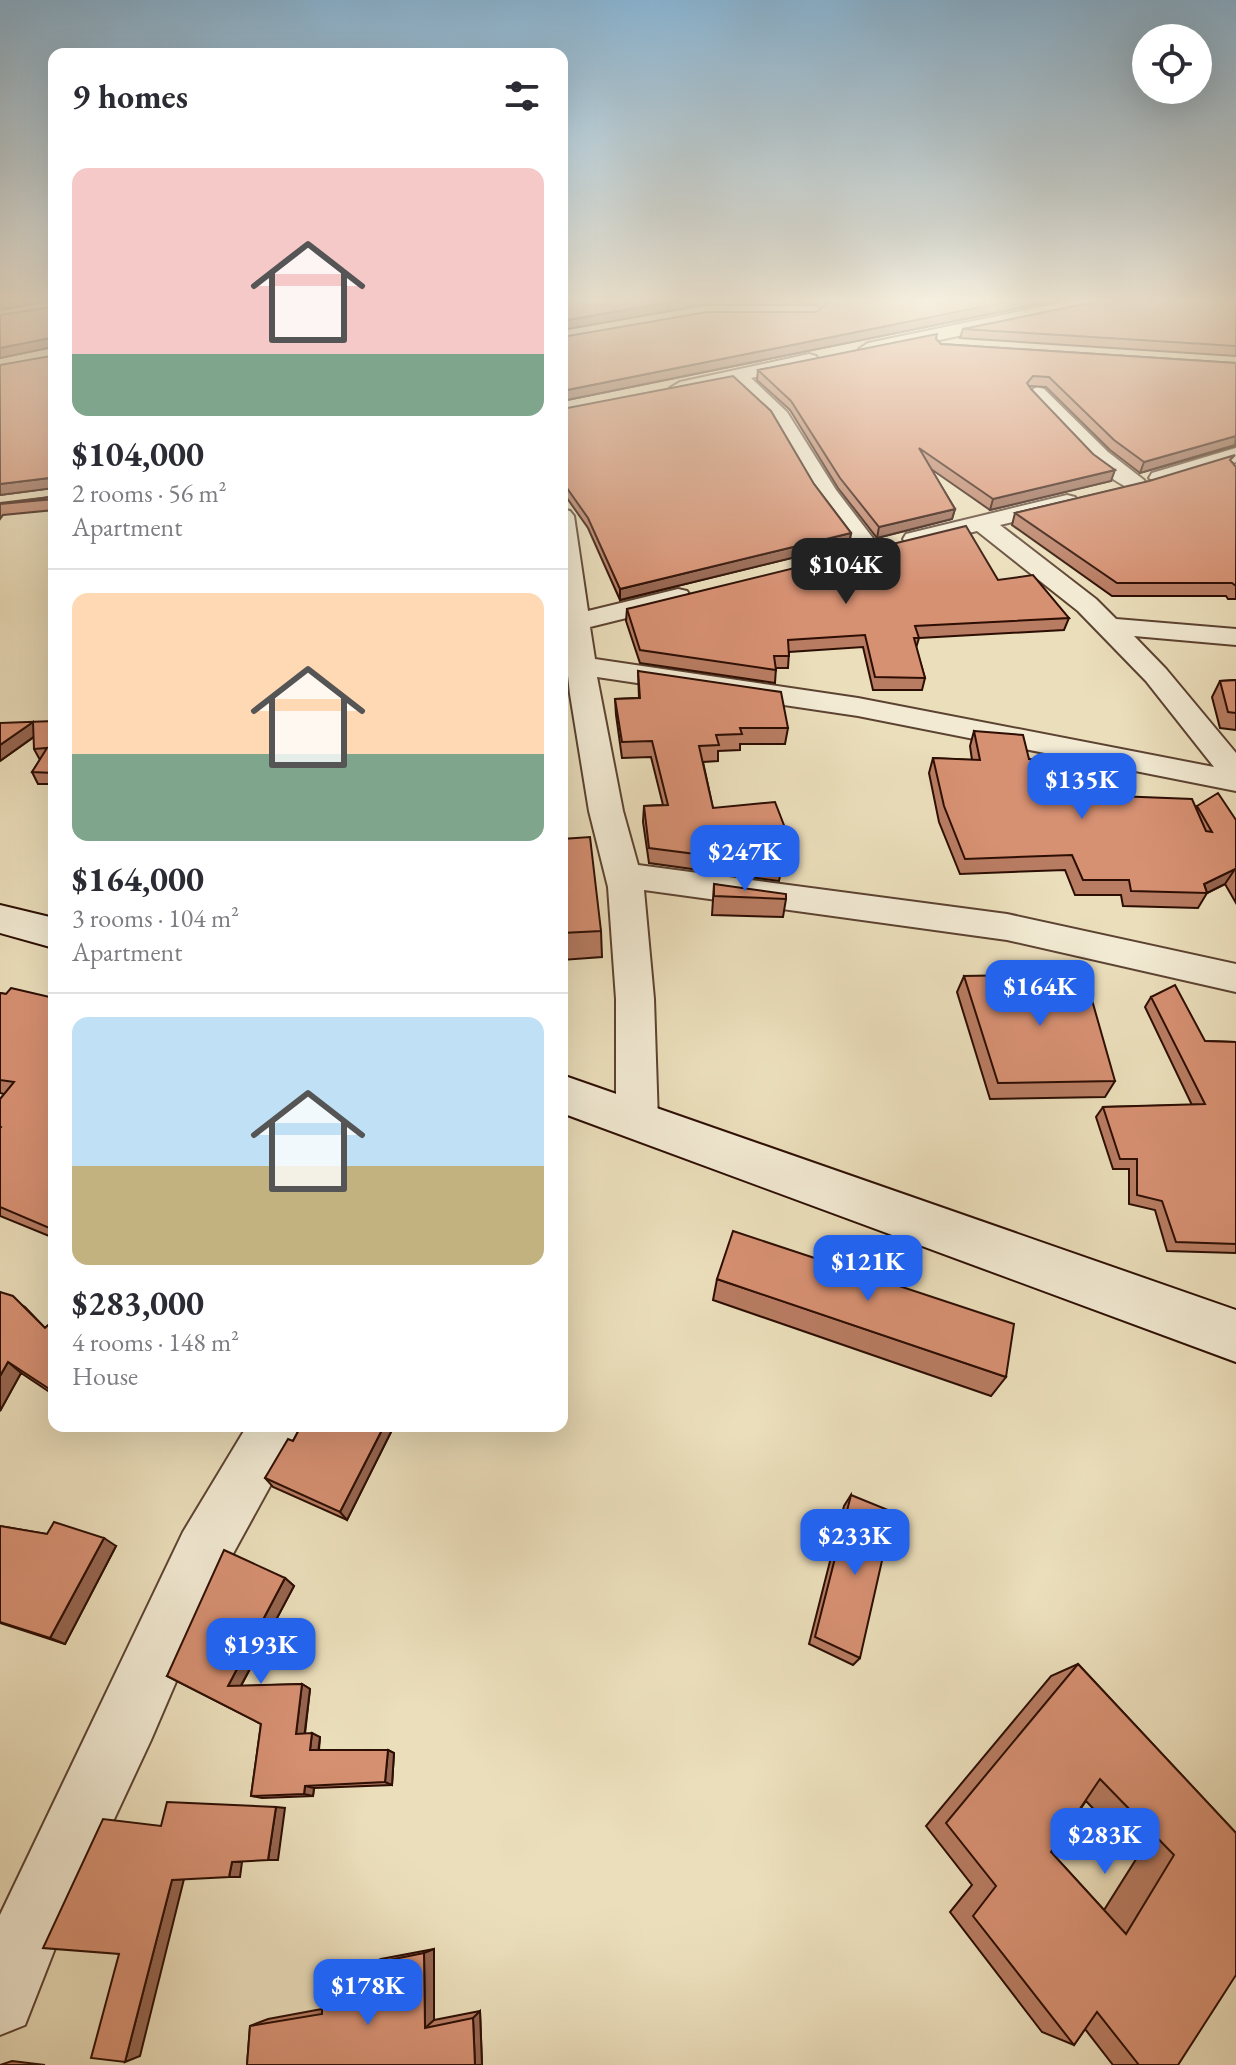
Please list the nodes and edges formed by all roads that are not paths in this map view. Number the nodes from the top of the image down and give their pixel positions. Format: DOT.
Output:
graph roads {
  1 [pos="758,395"];
  2 [pos="1039,395"];
  3 [pos="1234,456"];
  4 [pos="1136,485"];
  5 [pos="982,523"];
  6 [pos="870,550"];
  7 [pos="839,558"];
  8 [pos="568,561"];
  9 [pos="700,592"];
  10 [pos="576,622"];
  11 [pos="1107,626"];
  12 [pos="1236,637"];
  13 [pos="582,666"];
  14 [pos="1236,773"];
  15 [pos="1236,781"];
  16 [pos="623,875"];
  17 [pos="0,919"];
  18 [pos="48,931"];
  19 [pos="1236,978"];
  20 [pos="568,1096"];
  21 [pos="637,1121"];
  22 [pos="1236,1336"];
  23 [pos="273,1432"];
  24 [pos="0,2000"];
  1 -- 6 [label="street"];
  2 -- 4 [label="street"];
  3 -- 4 [label="street"];
  4 -- 5 [label="street"];
  5 -- 6 [label="street"];
  5 -- 11 [label="street"];
  6 -- 7 [label="street"];
  8 -- 10 [label="street"];
  9 -- 10 [label="street"];
  10 -- 13 [label="street"];
  11 -- 12 [label="street"];
  11 -- 14 [label="street"];
  13 -- 15 [label="street"];
  13 -- 16 [label="street"];
  16 -- 19 [label="street"];
  16 -- 21 [label="street"];
  17 -- 18 [label="street"];
  20 -- 21 [label="street"];
  21 -- 22 [label="street"];
  23 -- 24 [label="street"];
}
